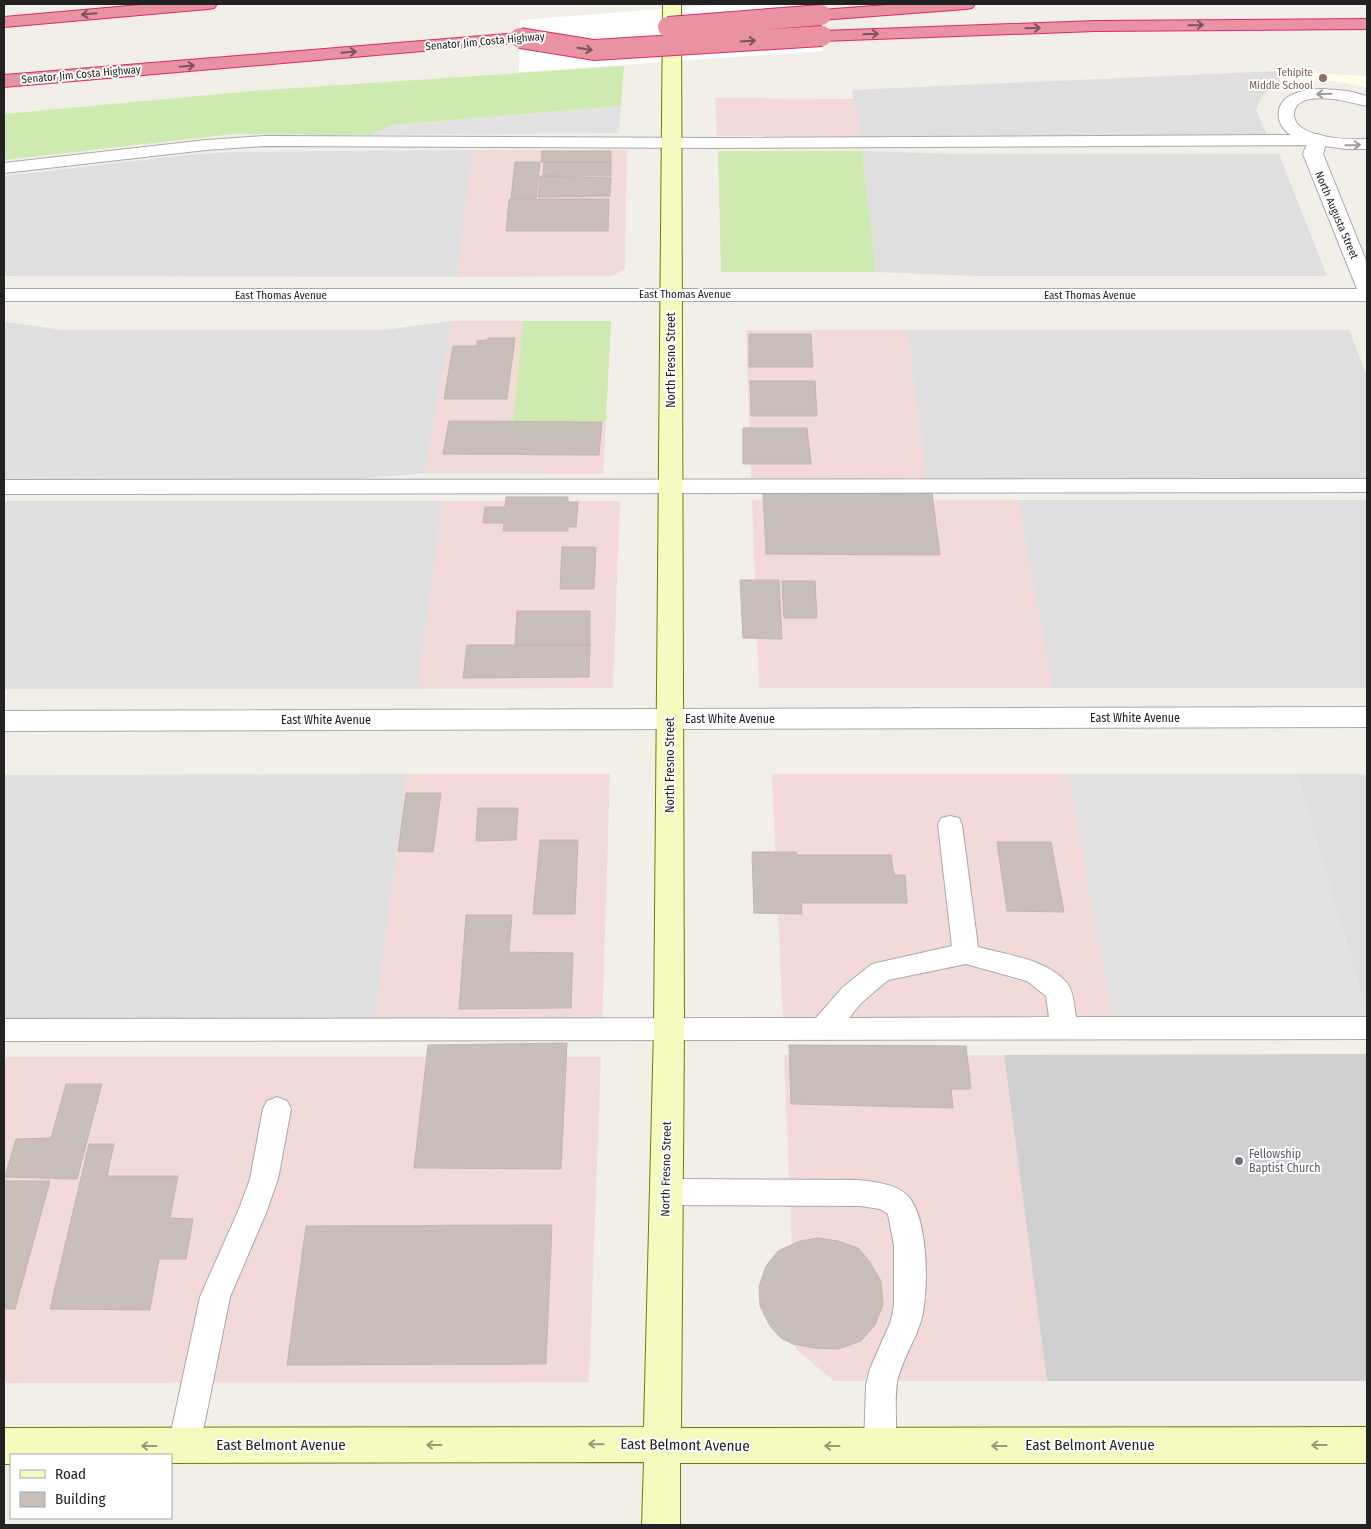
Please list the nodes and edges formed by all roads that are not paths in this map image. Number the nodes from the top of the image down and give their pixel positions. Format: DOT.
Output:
graph roads {
  1 [pos="208,4"];
  2 [pos="672,4"];
  3 [pos="966,4"];
  4 [pos="4,22"];
  5 [pos="1235,24"];
  6 [pos="1367,24"];
  7 [pos="656,28"];
  8 [pos="1367,30"];
  9 [pos="598,32"];
  10 [pos="520,38"];
  11 [pos="4,81"];
  12 [pos="1367,101"];
  13 [pos="1317,140"];
  14 [pos="672,142"];
  15 [pos="1367,144"];
  16 [pos="4,168"];
  17 [pos="1367,288"];
  18 [pos="672,294"];
  19 [pos="4,295"];
  20 [pos="1367,295"];
  21 [pos="671,486"];
  22 [pos="1367,486"];
  23 [pos="4,487"];
  24 [pos="1367,717"];
  25 [pos="670,719"];
  26 [pos="4,721"];
  27 [pos="950,825"];
  28 [pos="966,954"];
  29 [pos="1064,1028"];
  30 [pos="1367,1028"];
  31 [pos="669,1029"];
  32 [pos="823,1029"];
  33 [pos="4,1030"];
  34 [pos="277,1109"];
  35 [pos="665,1192"];
  36 [pos="662,1445"];
  37 [pos="1367,1445"];
  38 [pos="4,1446"];
  39 [pos="184,1446"];
  40 [pos="880,1446"];
  41 [pos="661,1525"];
  1 -- 4 [label="highway, one-way"];
  2 -- 14 [label="main road, North Fresno Street"];
  3 -- 7 [label="highway, bridge"];
  5 -- 6 [label="highway"];
  5 -- 8 [label="highway"];
  10 -- 5 [label="highway, one-way, bridge"];
  9 -- 10 [label="highway, Senator Jim Costa Highway, bridge"];
  11 -- 10 [label="highway, Senator Jim Costa Highway, one-way"];
  12 -- 13 [label="lane, one-way"];
  13 -- 14 [label="lane"];
  13 -- 15 [label="lane, one-way"];
  13 -- 17 [label="street, North Augusta Street"];
  14 -- 16 [label="lane"];
  14 -- 18 [label="main road, North Fresno Street"];
  18 -- 19 [label="street, East Thomas Avenue"];
  18 -- 20 [label="street, East Thomas Avenue"];
  18 -- 21 [label="main road, North Fresno Street"];
  21 -- 22 [label="lane"];
  21 -- 23 [label="lane"];
  21 -- 25 [label="main road, North Fresno Street"];
  24 -- 25 [label="street, East White Avenue"];
  25 -- 26 [label="street, East White Avenue"];
  25 -- 31 [label="main road, North Fresno Street"];
  27 -- 28 [label="lane"];
  28 -- 29 [label="lane"];
  28 -- 32 [label="lane"];
  29 -- 30 [label="lane"];
  29 -- 32 [label="lane"];
  31 -- 32 [label="lane"];
  31 -- 33 [label="lane"];
  31 -- 35 [label="main road, North Fresno Street"];
  34 -- 39 [label="lane"];
  35 -- 36 [label="main road, North Fresno Street"];
  35 -- 40 [label="lane"];
  36 -- 39 [label="main road, East Belmont Avenue, one-way"];
  40 -- 36 [label="main road, East Belmont Avenue, one-way"];
  36 -- 41 [label="main road, North Fresno Street"];
  37 -- 40 [label="main road, East Belmont Avenue, one-way"];
  39 -- 38 [label="main road, East Belmont Avenue, one-way"];
}
